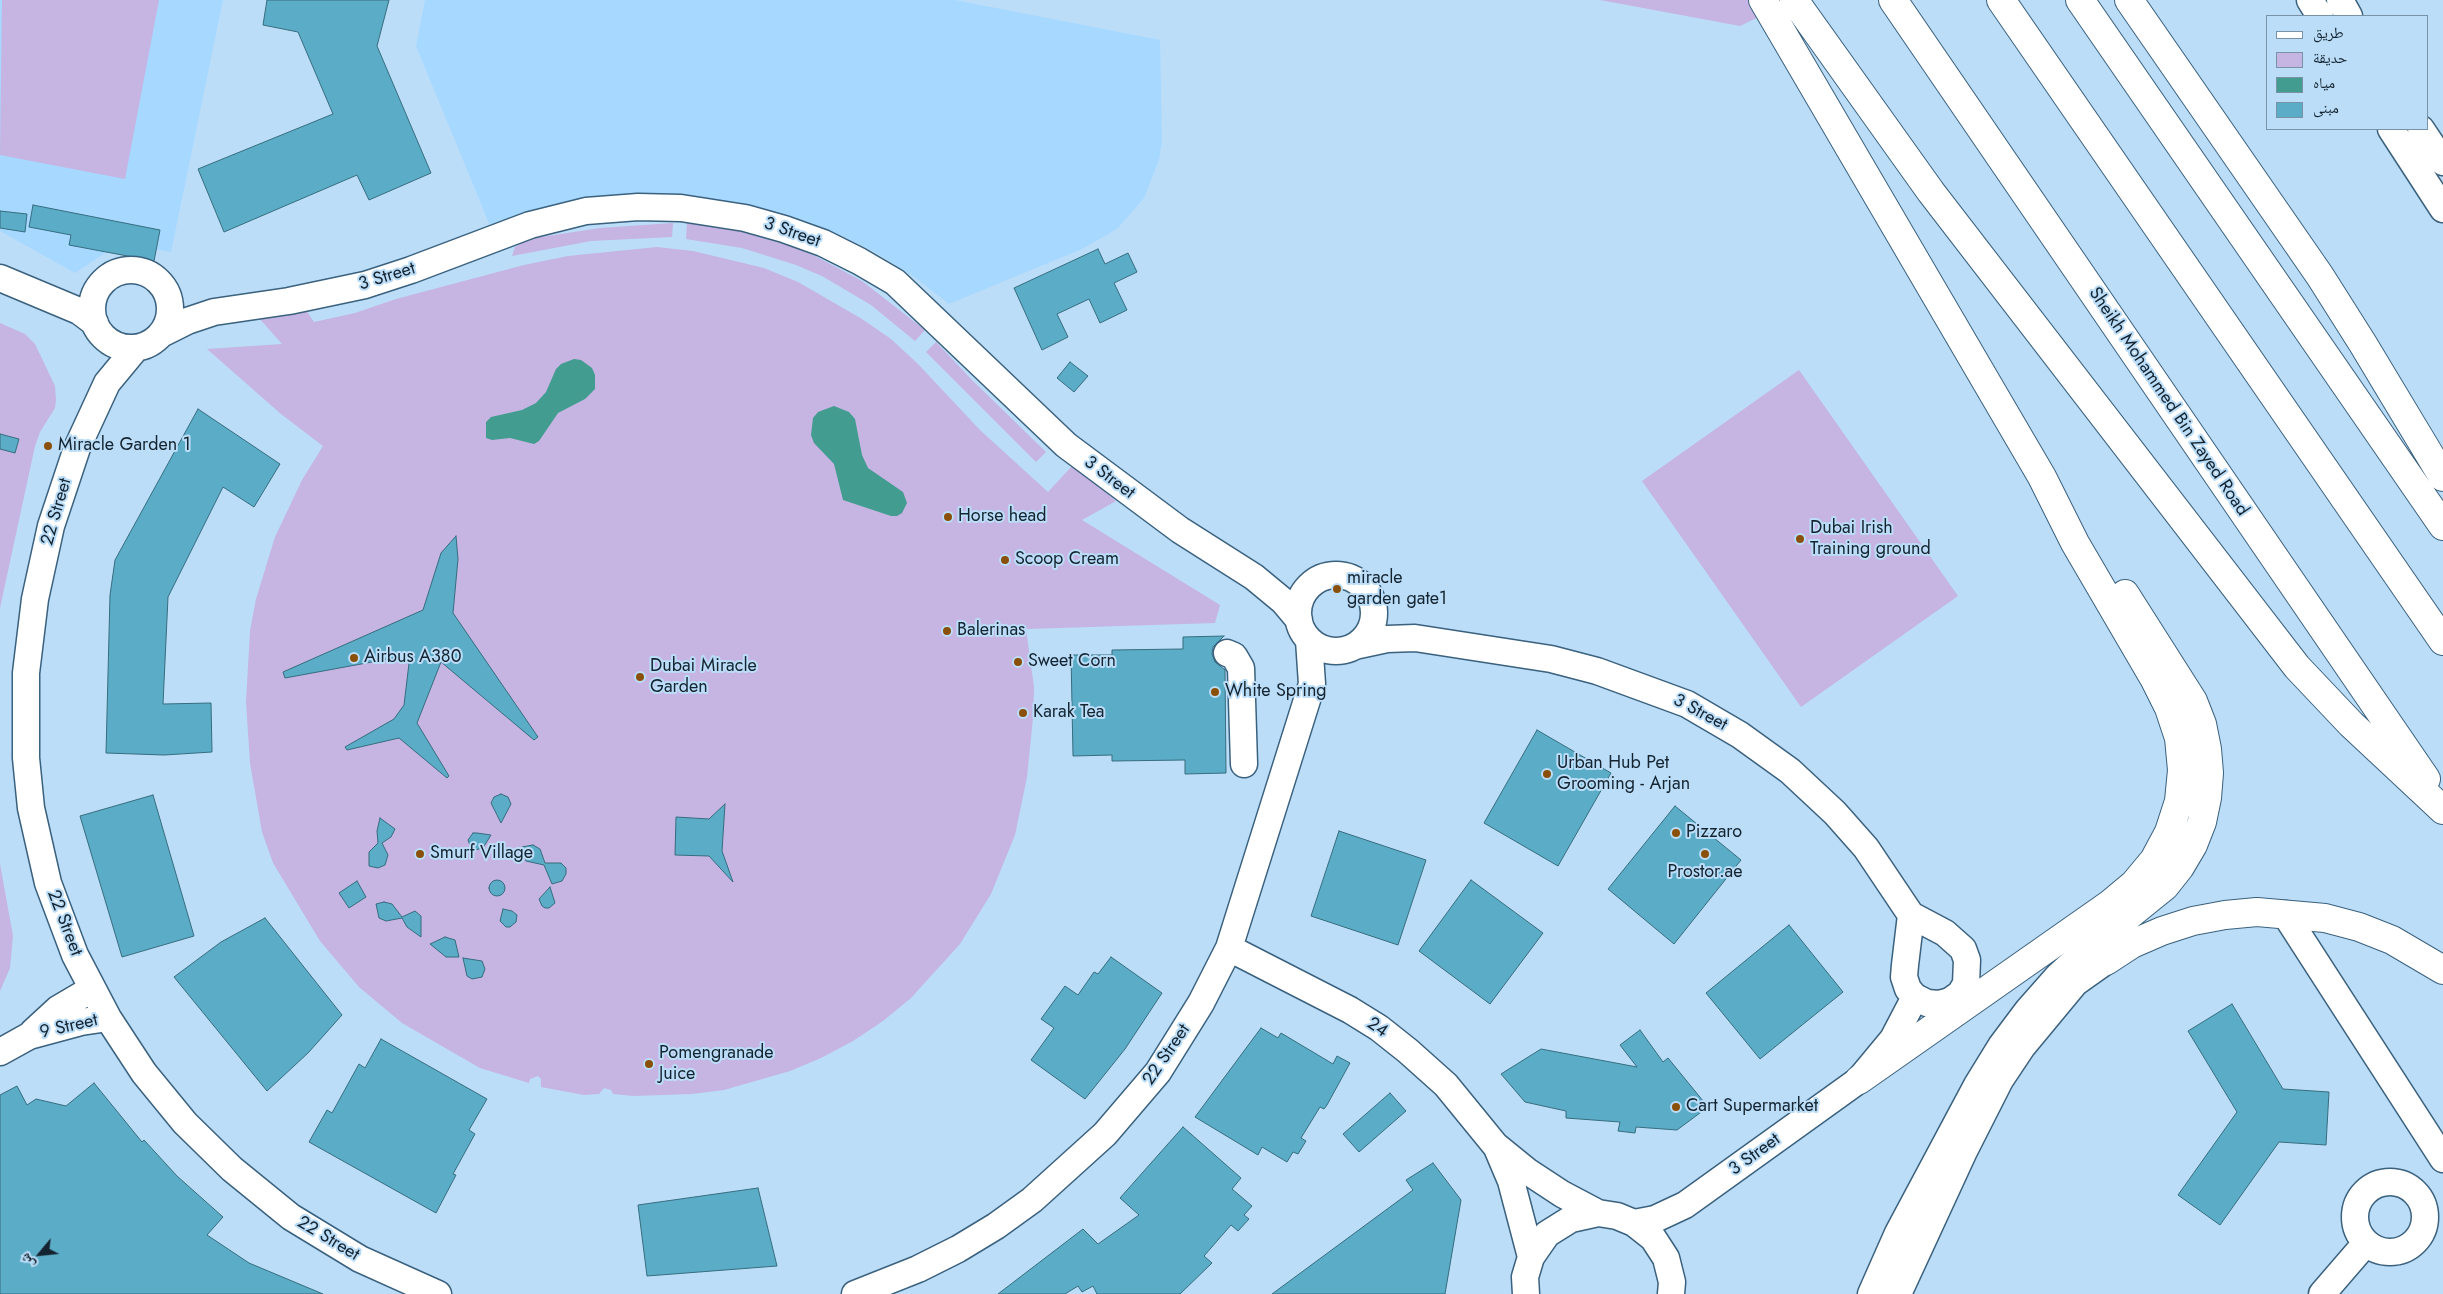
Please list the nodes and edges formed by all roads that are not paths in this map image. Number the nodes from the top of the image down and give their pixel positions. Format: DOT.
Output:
graph roads {
  1 [pos="1763,0"];
  2 [pos="1794,0"];
  3 [pos="1878,0"];
  4 [pos="1893,0"];
  5 [pos="2001,0"];
  6 [pos="2080,0"];
  7 [pos="2129,0"];
  8 [pos="2136,0"];
  9 [pos="2310,0"];
  10 [pos="2340,0"];
  11 [pos="2319,15"];
  12 [pos="2348,15"];
  13 [pos="2183,77"];
  14 [pos="1960,100"];
  15 [pos="2392,130"];
  16 [pos="2422,130"];
  17 [pos="2443,162"];
  18 [pos="2443,209"];
  19 [pos="0,263"];
  20 [pos="0,278"];
  21 [pos="96,292"];
  22 [pos="167,292"];
  23 [pos="230,309"];
  24 [pos="98,328"];
  25 [pos="161,334"];
  26 [pos="136,348"];
  27 [pos="100,397"];
  28 [pos="2042,477"];
  29 [pos="2443,477"];
  30 [pos="2443,526"];
  31 [pos="1254,577"];
  32 [pos="1313,583"];
  33 [pos="1374,613"];
  34 [pos="1304,630"];
  35 [pos="1415,638"];
  36 [pos="2443,641"];
  37 [pos="1354,647"];
  38 [pos="1226,653"];
  39 [pos="1312,684"];
  40 [pos="1285,768"];
  41 [pos="2443,804"];
  42 [pos="2443,810"];
  43 [pos="2285,914"];
  44 [pos="1911,915"];
  45 [pos="1229,948"];
  46 [pos="2099,953"];
  47 [pos="2443,970"];
  48 [pos="92,989"];
  49 [pos="1915,997"];
  50 [pos="108,1018"];
  51 [pos="30,1036"];
  52 [pos="0,1052"];
  53 [pos="1859,1080"];
  54 [pos="1495,1145"];
  55 [pos="2443,1159"];
  56 [pos="1598,1213"];
  57 [pos="1634,1223"];
  58 [pos="2366,1243"];
  59 [pos="1531,1257"];
  60 [pos="438,1294"];
  61 [pos="855,1294"];
  62 [pos="1526,1294"];
  63 [pos="1671,1294"];
  64 [pos="1871,1294"];
  65 [pos="1898,1294"];
  66 [pos="2322,1294"];
  1 -- 28 [label="highway"];
  2 -- 42 [label="highway"];
  3 -- 14 [label="highway"];
  4 -- 14 [label="highway, Sheikh Mohammed Bin Zayed Road"];
  5 -- 36 [label="highway"];
  6 -- 30 [label="highway"];
  7 -- 13 [label="highway"];
  8 -- 13 [label="highway"];
  9 -- 11 [label="street"];
  10 -- 12 [label="street"];
  13 -- 29 [label="highway"];
  14 -- 41 [label="highway, Sheikh Mohammed Bin Zayed Road"];
  15 -- 18 [label="street"];
  16 -- 17 [label="street"];
  19 -- 21 [label="street"];
  20 -- 24 [label="street"];
  21 -- 22 [label="street"];
  21 -- 24 [label="street"];
  22 -- 23 [label="street, 3 Street"];
  22 -- 25 [label="street"];
  23 -- 25 [label="street, 3 Street"];
  23 -- 31 [label="street, 3 Street"];
  24 -- 26 [label="street"];
  24 -- 27 [label="street, 22 Street"];
  25 -- 26 [label="street"];
  26 -- 27 [label="street, 22 Street"];
  27 -- 48 [label="street, 22 Street"];
  28 -- 46 [label="highway"];
  28 -- 53 [label="highway"];
  31 -- 32 [label="street, 3 Street"];
  31 -- 34 [label="street, 3 Street"];
  32 -- 33 [label="street"];
  32 -- 34 [label="street"];
  33 -- 35 [label="street, 3 Street"];
  33 -- 37 [label="street"];
  34 -- 37 [label="street"];
  34 -- 39 [label="street, 22 Street"];
  35 -- 37 [label="street, 3 Street"];
  35 -- 44 [label="street, 3 Street"];
  37 -- 39 [label="street, 22 Street"];
  38 -- 40 [label="street"];
  39 -- 40 [label="street, 22 Street"];
  40 -- 45 [label="street, 22 Street"];
  43 -- 46 [label="highway"];
  43 -- 47 [label="highway"];
  43 -- 55 [label="street"];
  44 -- 49 [label="street"];
  44 -- 49 [label="street"];
  45 -- 54 [label="street, 24"];
  45 -- 61 [label="street, 22 Street"];
  46 -- 64 [label="street"];
  46 -- 65 [label="street"];
  48 -- 50 [label="street, 22 Street"];
  48 -- 51 [label="street, 9 Street"];
  49 -- 53 [label="street, 3 Street"];
  50 -- 51 [label="street, 9 Street"];
  50 -- 60 [label="street, 22 Street"];
  51 -- 52 [label="street, 9 Street"];
  53 -- 57 [label="street, 3 Street"];
  54 -- 56 [label="street, 24"];
  54 -- 59 [label="street, 24"];
  56 -- 57 [label="street"];
  56 -- 59 [label="street"];
  57 -- 63 [label="street"];
  58 -- 66 [label="street"];
  59 -- 62 [label="street"];
}
